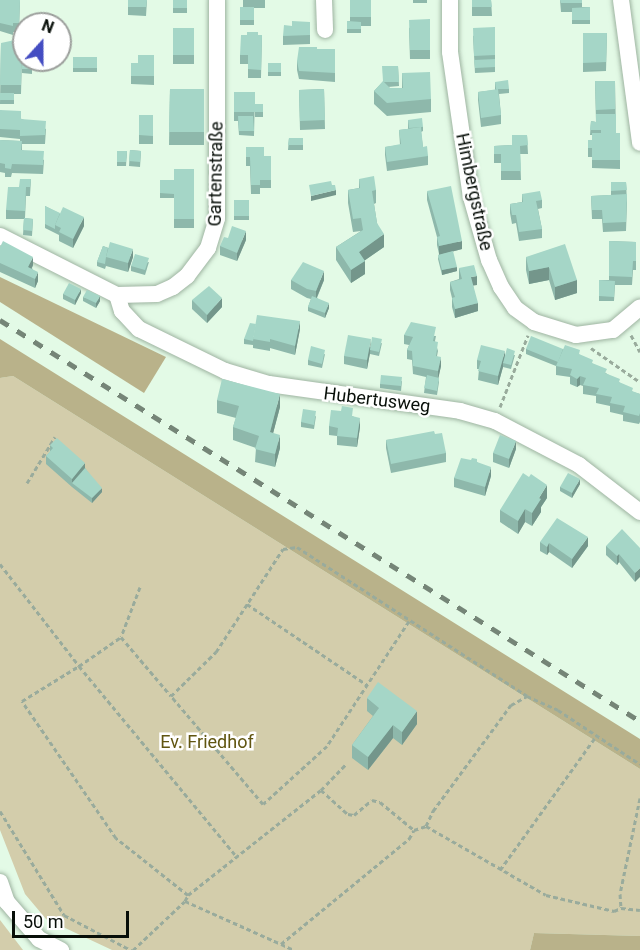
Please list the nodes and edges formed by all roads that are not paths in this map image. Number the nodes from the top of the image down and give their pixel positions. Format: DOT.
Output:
graph roads {
  1 [pos="217,0"];
  2 [pos="324,0"];
  3 [pos="450,0"];
  4 [pos="621,0"];
  5 [pos="325,30"];
  6 [pos="640,143"];
  7 [pos="0,236"];
  8 [pos="117,295"];
  9 [pos="640,307"];
  10 [pos="640,512"];
  11 [pos="0,882"];
  12 [pos="61,950"];
  1 -- 8 [label="street, Gartenstraße"];
  2 -- 5 [label="street"];
  3 -- 9 [label="street, Himbergstraße"];
  4 -- 6 [label="street"];
  7 -- 8 [label="street, Gartenstraße"];
  8 -- 10 [label="street, Hubertusweg"];
  11 -- 12 [label="street"];
}
